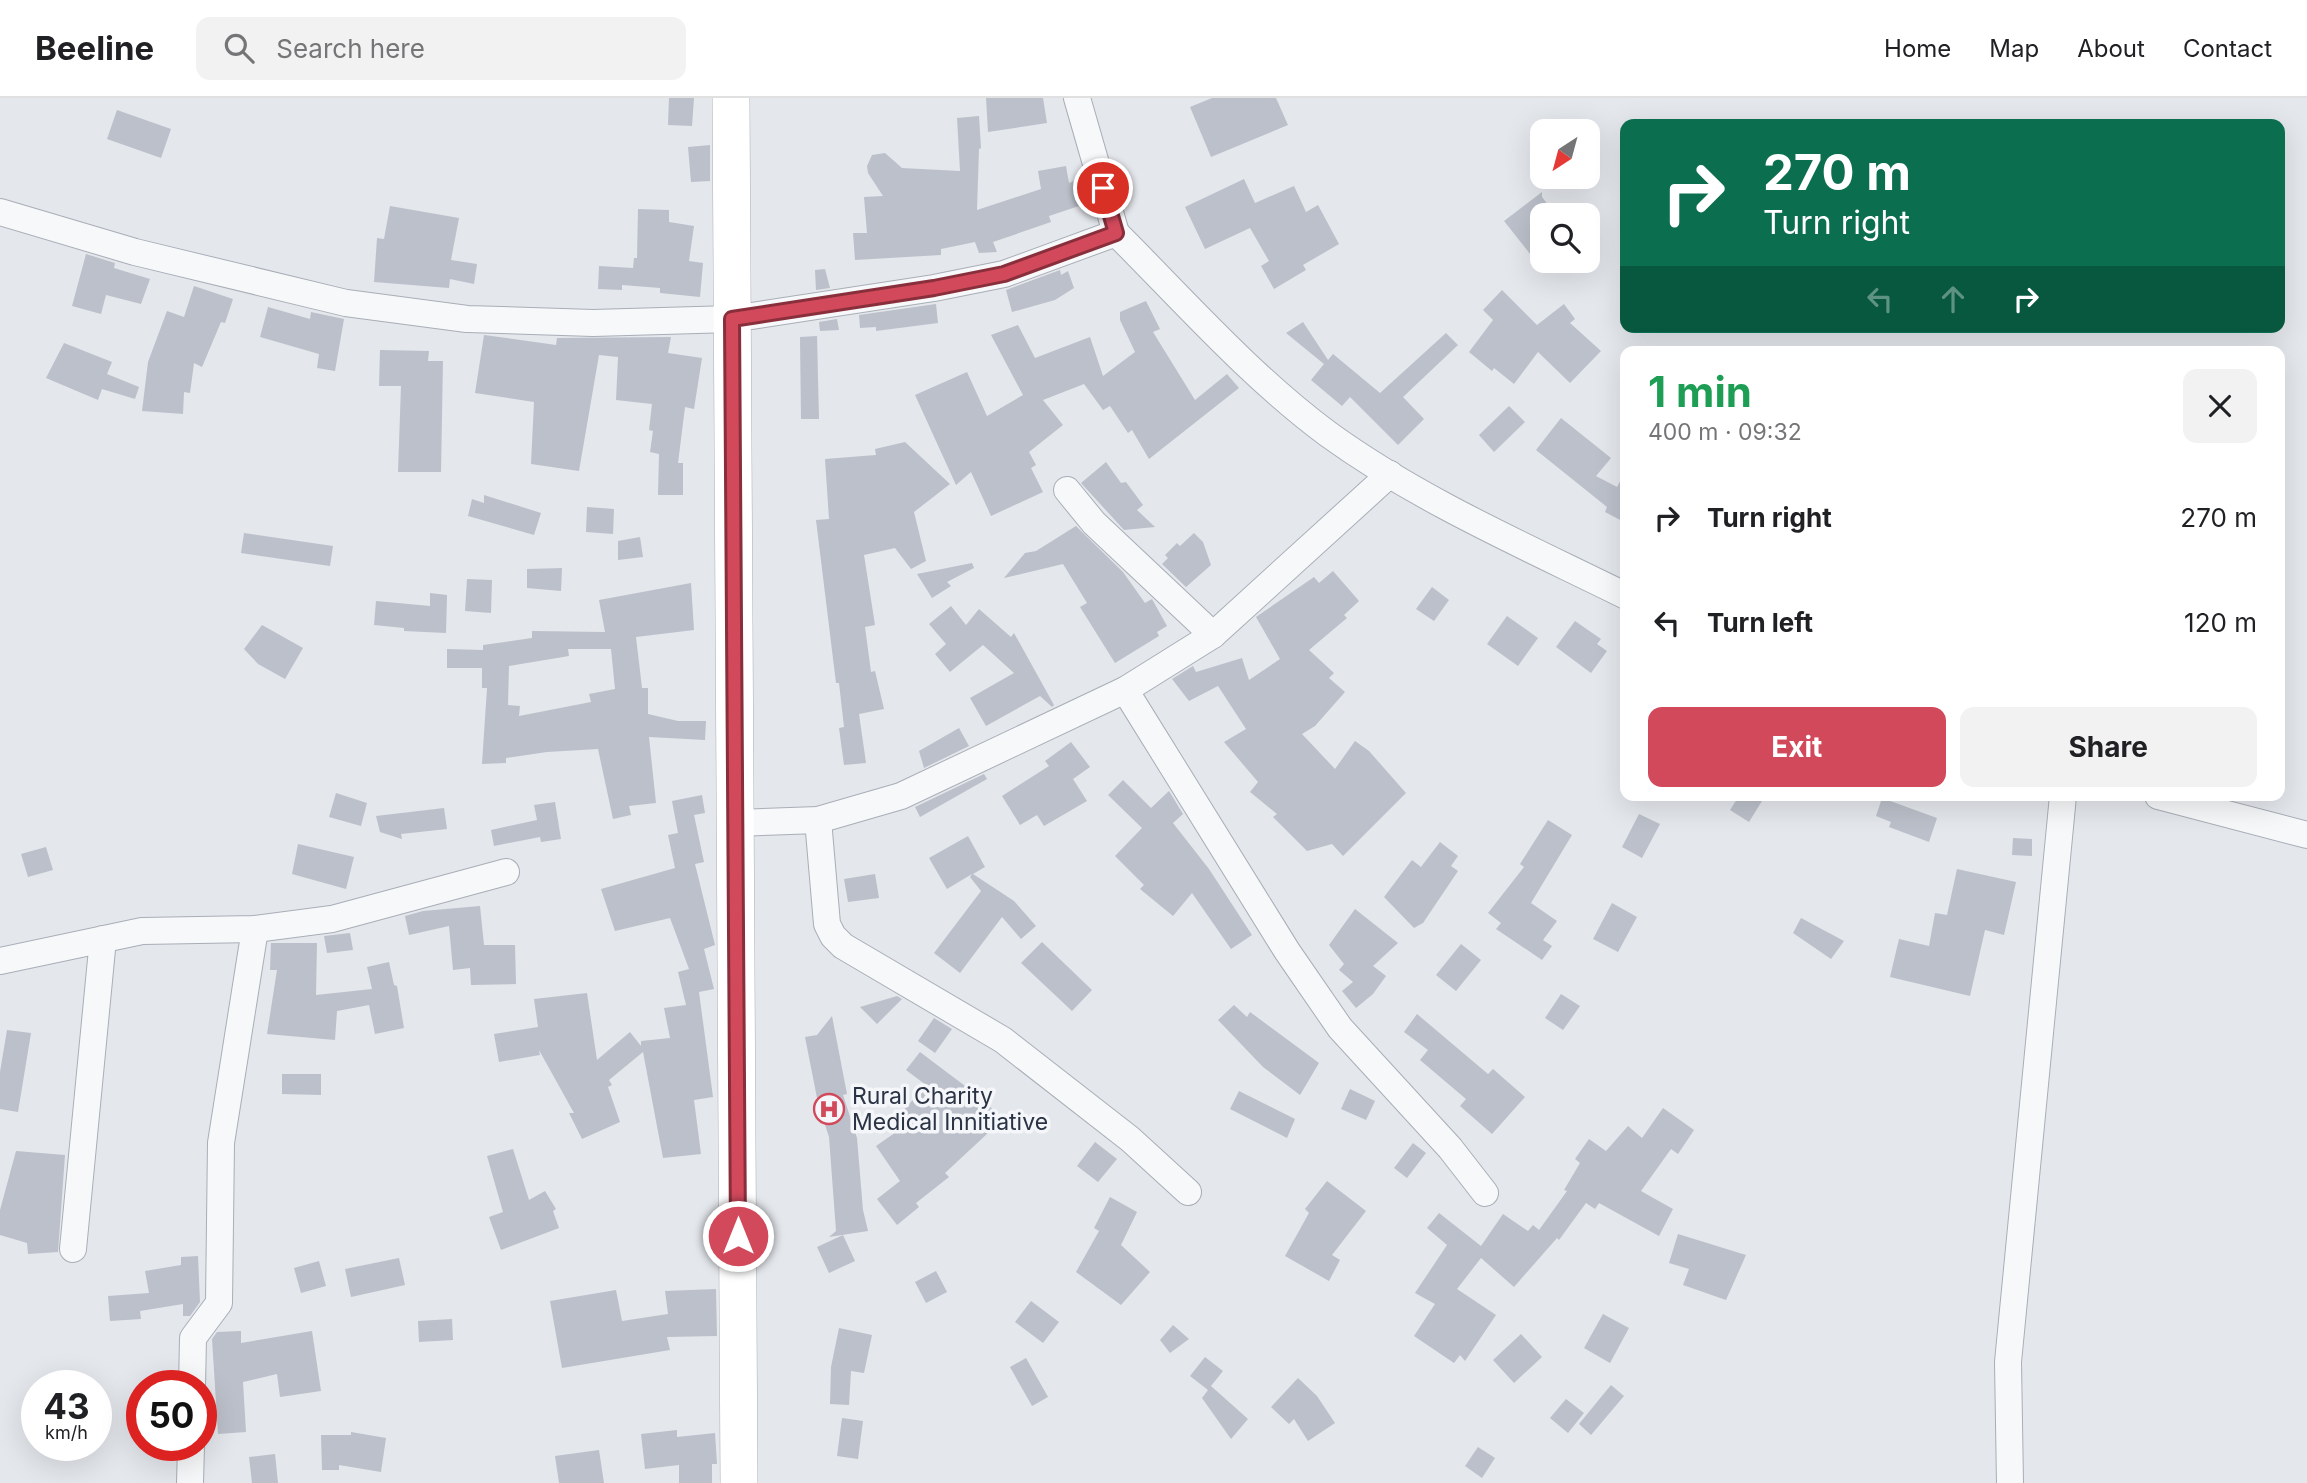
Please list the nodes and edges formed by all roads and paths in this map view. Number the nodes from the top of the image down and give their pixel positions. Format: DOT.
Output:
graph roads {
  1 [pos="731,98"];
  2 [pos="1077,98"];
  3 [pos="0,212"];
  4 [pos="1116,233"];
  5 [pos="732,319"];
  6 [pos="1390,474"];
  7 [pos="1067,490"];
  8 [pos="1620,593"];
  9 [pos="1213,635"];
  10 [pos="1125,690"];
  11 [pos="2063,801"];
  12 [pos="2177,801"];
  13 [pos="818,820"];
  14 [pos="735,823"];
  15 [pos="2307,835"];
  16 [pos="506,872"];
  17 [pos="255,929"];
  18 [pos="103,939"];
  19 [pos="0,961"];
  20 [pos="1188,1192"];
  21 [pos="1485,1193"];
  22 [pos="74,1249"];
  23 [pos="192,1370"];
  24 [pos="191,1461"];
  25 [pos="190,1483"];
  26 [pos="739,1483"];
  27 [pos="2010,1483"];
  1 -- 5 [label="main road"];
  2 -- 4 [label="street"];
  3 -- 5 [label="street"];
  4 -- 5 [label="street"];
  4 -- 6 [label="street"];
  5 -- 14 [label="main road"];
  6 -- 8 [label="street"];
  6 -- 9 [label="street"];
  7 -- 9 [label="street"];
  9 -- 10 [label="street"];
  10 -- 13 [label="street"];
  10 -- 21 [label="street"];
  11 -- 27 [label="street"];
  12 -- 15 [label="street"];
  13 -- 14 [label="street"];
  13 -- 20 [label="street"];
  14 -- 26 [label="main road"];
  16 -- 17 [label="street"];
  17 -- 18 [label="street"];
  17 -- 23 [label="street"];
  18 -- 19 [label="street"];
  18 -- 22 [label="street"];
  24 -- 25 [label="street"];
}
